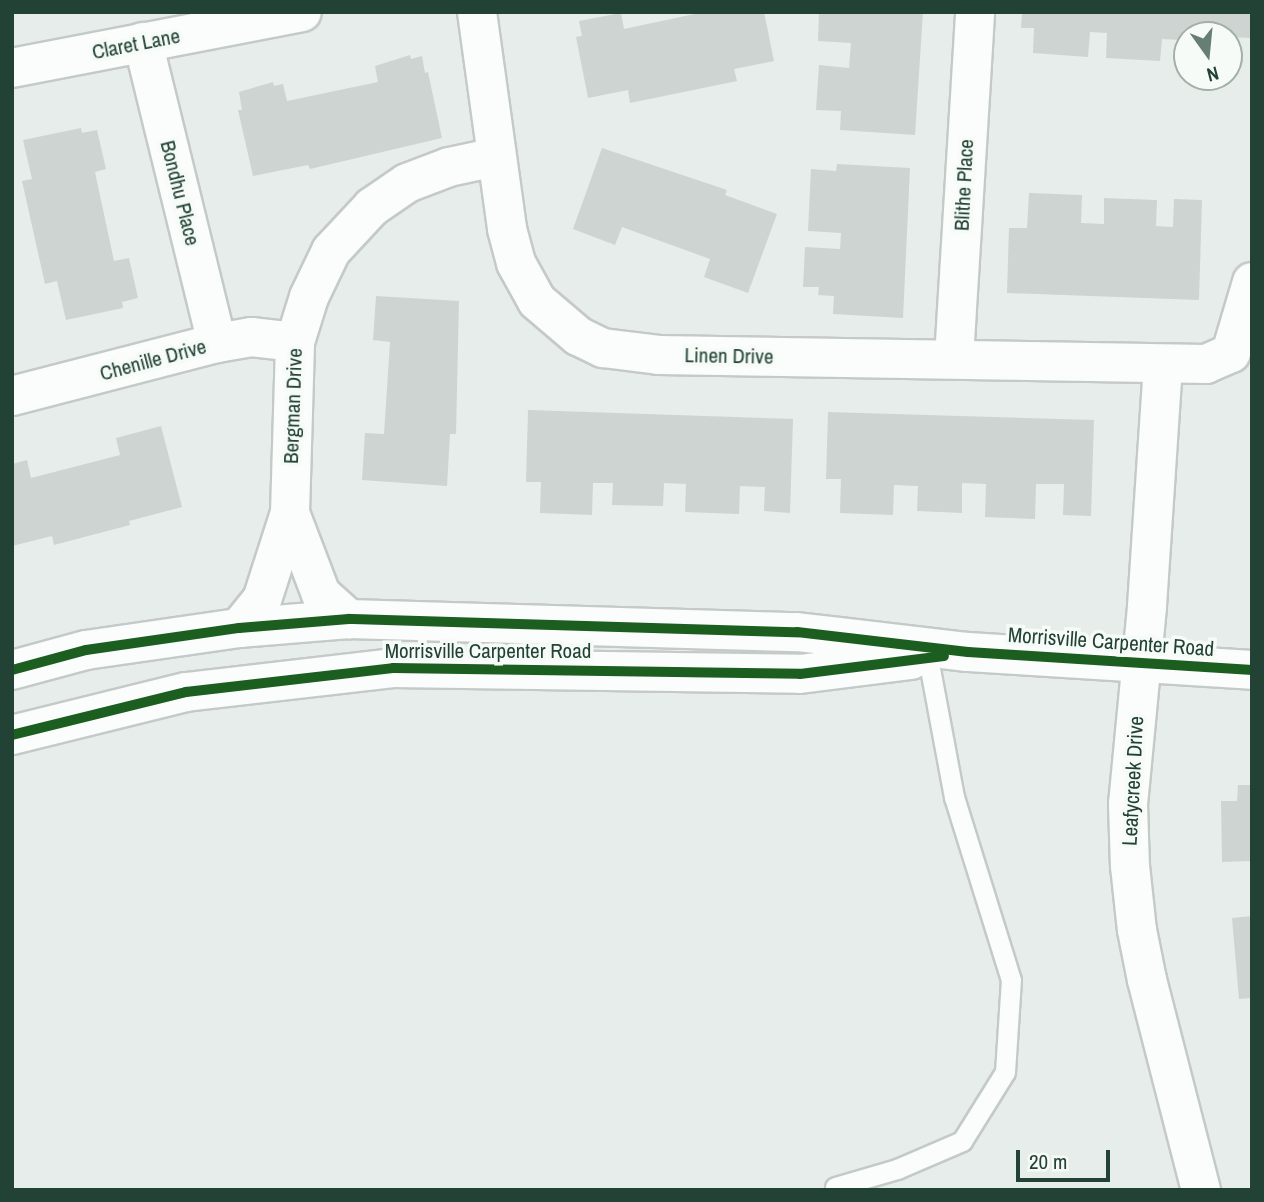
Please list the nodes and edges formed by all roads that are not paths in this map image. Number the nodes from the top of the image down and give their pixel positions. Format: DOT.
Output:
graph roads {
  1 [pos="302,12"];
  2 [pos="477,12"];
  3 [pos="975,12"];
  4 [pos="143,42"];
  5 [pos="12,68"];
  6 [pos="496,157"];
  7 [pos="1252,282"];
  8 [pos="295,342"];
  9 [pos="217,343"];
  10 [pos="954,358"];
  11 [pos="1163,365"];
  12 [pos="12,396"];
  13 [pos="290,513"];
  14 [pos="349,620"];
  15 [pos="239,628"];
  16 [pos="968,652"];
  17 [pos="928,658"];
  18 [pos="1142,664"];
  19 [pos="12,670"];
  20 [pos="1252,670"];
  21 [pos="12,735"];
  22 [pos="835,1187"];
  23 [pos="1201,1190"];
  1 -- 4 [label="street, Claret Lane"];
  2 -- 6 [label="street, Linen Drive"];
  3 -- 10 [label="street, Blithe Place"];
  4 -- 5 [label="street, Claret Lane"];
  4 -- 9 [label="street, Bondhu Place"];
  6 -- 8 [label="street, Bergman Drive"];
  6 -- 10 [label="street, Linen Drive"];
  7 -- 11 [label="street, Linen Drive"];
  8 -- 9 [label="street, Chenille Drive"];
  8 -- 13 [label="street, Bergman Drive"];
  9 -- 12 [label="street, Chenille Drive"];
  10 -- 11 [label="street, Linen Drive"];
  11 -- 18 [label="street, Leafycreek Drive"];
  13 -- 14 [label="street, Bergman Drive"];
  13 -- 15 [label="street, Bergman Drive"];
  14 -- 15 [label="street, Morrisville Carpenter Road"];
  14 -- 16 [label="street, Morrisville Carpenter Road"];
  15 -- 19 [label="street, Morrisville Carpenter Road"];
  16 -- 17 [label="street, Morrisville Carpenter Road"];
  16 -- 18 [label="street, Morrisville Carpenter Road"];
  17 -- 21 [label="street, Morrisville Carpenter Road"];
  17 -- 22 [label="lane"];
  18 -- 20 [label="street, Morrisville Carpenter Road"];
  18 -- 23 [label="street, Leafycreek Drive"];
}
